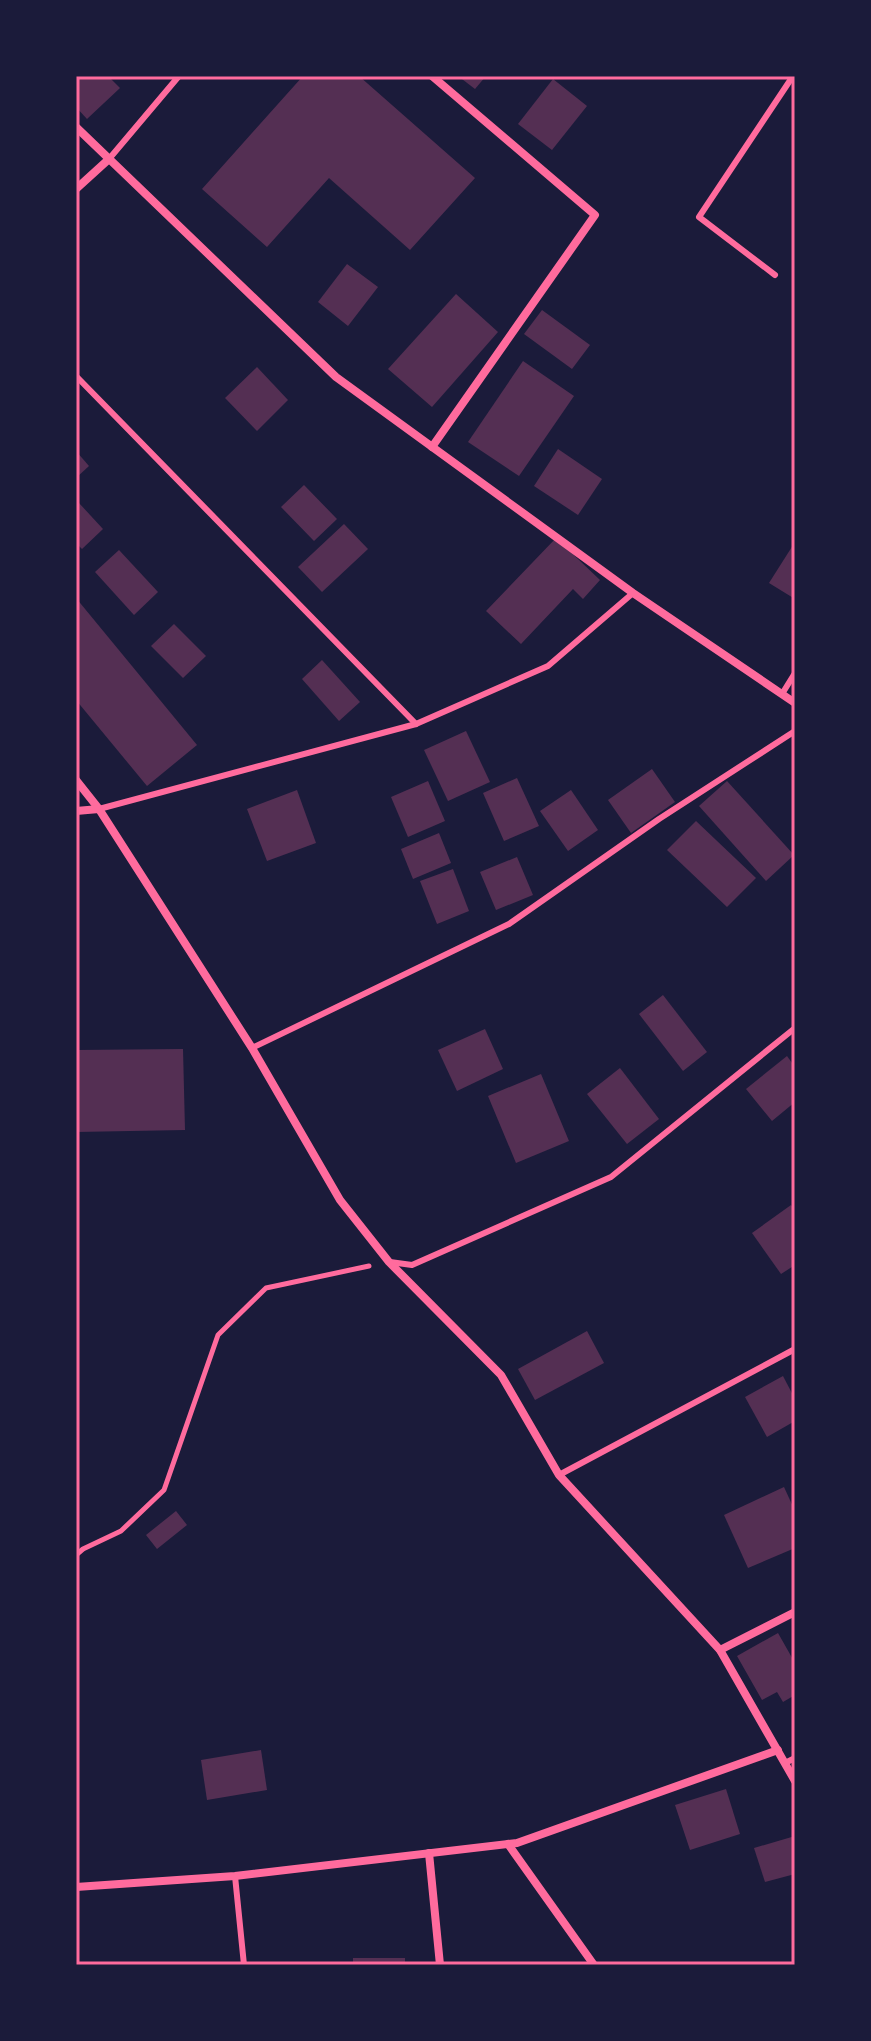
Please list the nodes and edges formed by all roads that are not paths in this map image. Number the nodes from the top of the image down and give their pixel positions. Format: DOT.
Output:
graph roads {
  1 [pos="179,76"];
  2 [pos="432,76"];
  3 [pos="793,76"];
  4 [pos="76,127"];
  5 [pos="109,159"];
  6 [pos="76,189"];
  7 [pos="775,275"];
  8 [pos="76,376"];
  9 [pos="432,447"];
  10 [pos="633,593"];
  11 [pos="795,673"];
  12 [pos="782,694"];
  13 [pos="795,703"];
  14 [pos="416,724"];
  15 [pos="795,731"];
  16 [pos="76,780"];
  17 [pos="99,809"];
  18 [pos="76,811"];
  19 [pos="795,1028"];
  20 [pos="252,1048"];
  21 [pos="389,1262"];
  22 [pos="795,1349"];
  23 [pos="559,1475"];
  24 [pos="795,1612"];
  25 [pos="720,1650"];
  26 [pos="778,1750"];
  27 [pos="795,1758"];
  28 [pos="785,1763"];
  29 [pos="795,1781"];
  30 [pos="508,1844"];
  31 [pos="429,1853"];
  32 [pos="235,1876"];
  33 [pos="76,1887"];
  34 [pos="244,1965"];
  35 [pos="440,1965"];
  36 [pos="594,1965"];
  1 -- 5 [label="lane"];
  2 -- 9 [label="street"];
  3 -- 7 [label="lane"];
  4 -- 5 [label="street"];
  5 -- 6 [label="street"];
  5 -- 9 [label="street"];
  8 -- 14 [label="lane"];
  9 -- 10 [label="street"];
  10 -- 12 [label="street"];
  10 -- 14 [label="lane"];
  11 -- 12 [label="lane"];
  12 -- 13 [label="street"];
  14 -- 17 [label="lane"];
  15 -- 20 [label="lane"];
  16 -- 17 [label="street"];
  17 -- 18 [label="street"];
  17 -- 20 [label="street"];
  19 -- 21 [label="lane"];
  20 -- 21 [label="street"];
  21 -- 23 [label="street"];
  22 -- 23 [label="lane"];
  23 -- 25 [label="street"];
  24 -- 25 [label="street"];
  25 -- 26 [label="street"];
  26 -- 28 [label="street"];
  26 -- 30 [label="street"];
  27 -- 28 [label="lane"];
  28 -- 29 [label="street"];
  30 -- 31 [label="street"];
  30 -- 36 [label="street"];
  31 -- 32 [label="street"];
  31 -- 35 [label="street"];
  32 -- 33 [label="street"];
  32 -- 34 [label="lane"];
}
